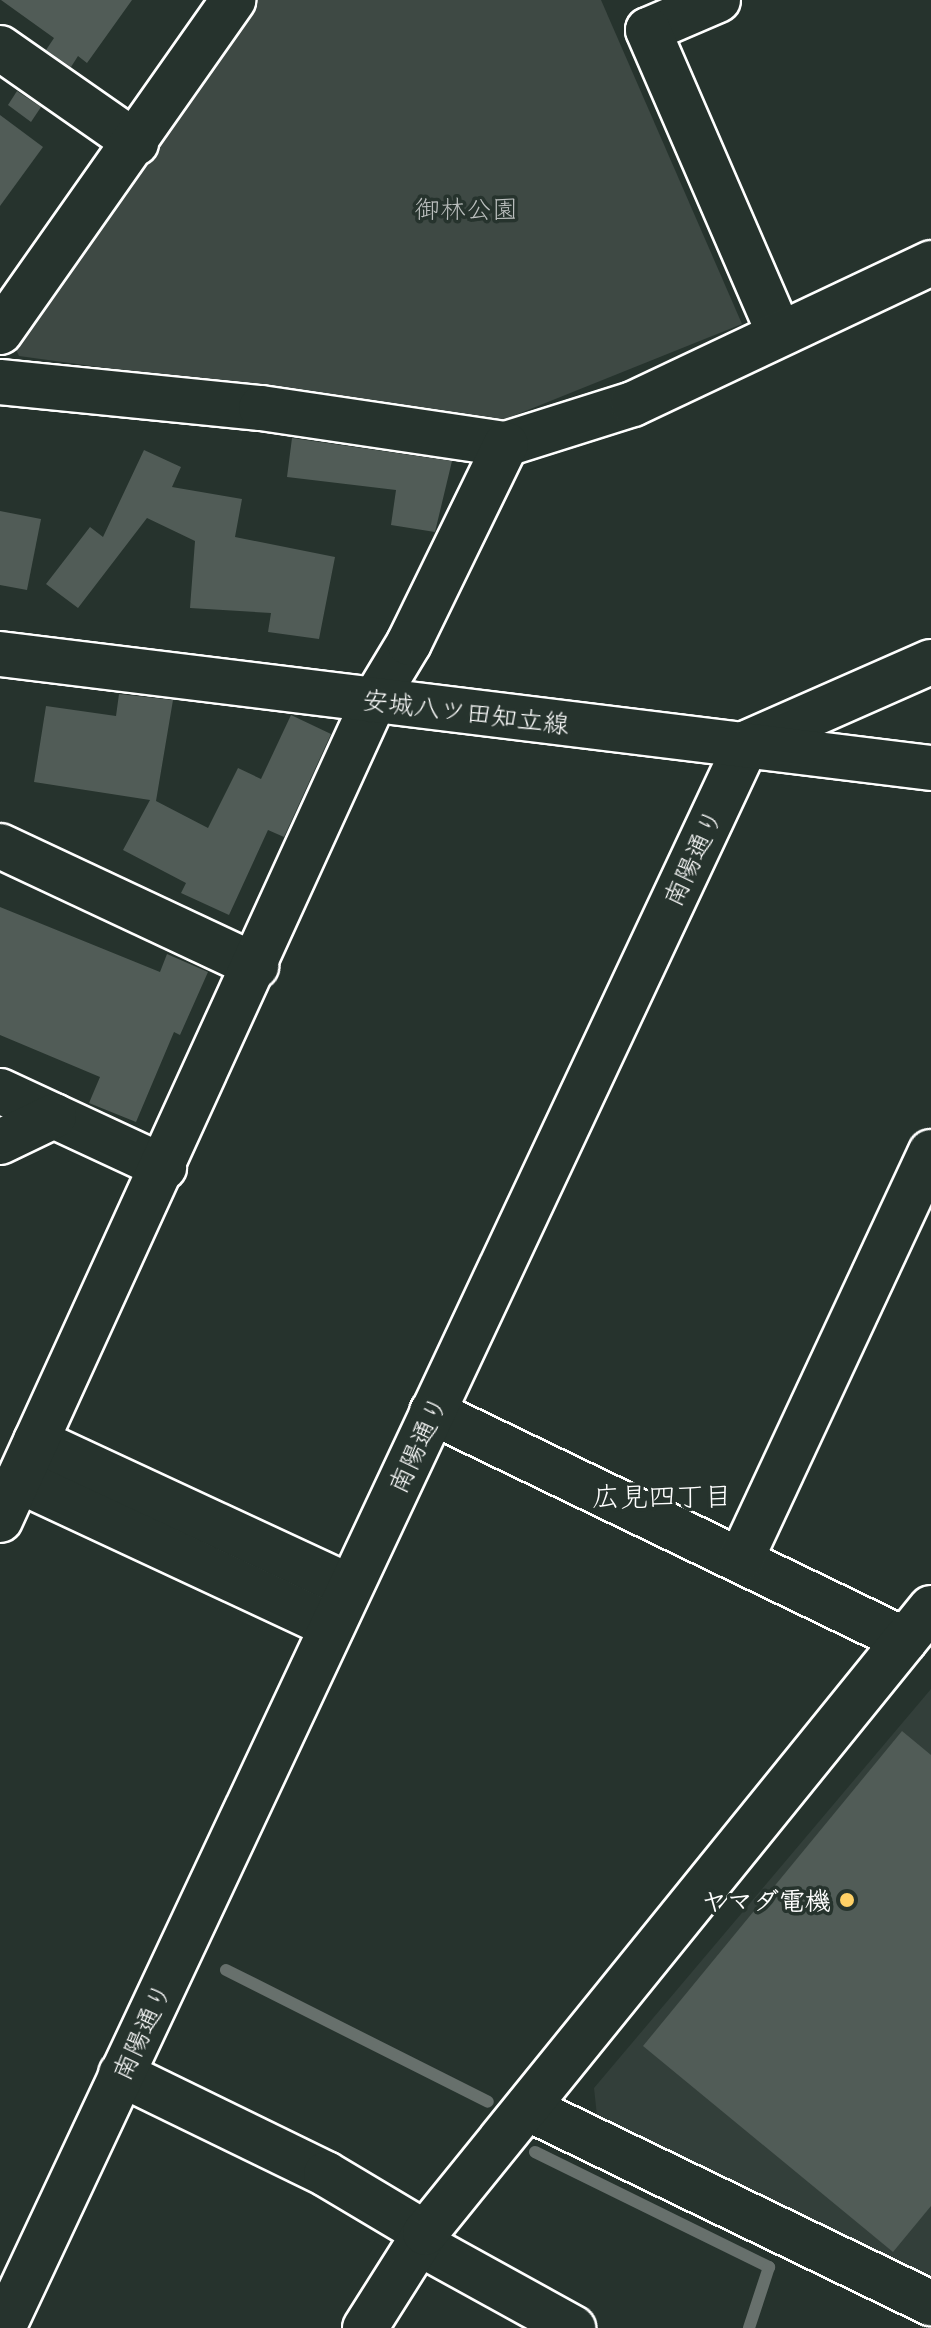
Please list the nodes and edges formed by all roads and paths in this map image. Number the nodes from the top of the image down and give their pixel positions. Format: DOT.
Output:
graph roads {
  1 [pos="233,0"];
  2 [pos="718,0"];
  3 [pos="641,15"];
  4 [pos="0,48"];
  5 [pos="136,143"];
  6 [pos="931,263"];
  7 [pos="0,332"];
  8 [pos="779,332"];
  9 [pos="0,382"];
  10 [pos="506,444"];
  11 [pos="0,654"];
  12 [pos="931,662"];
  13 [pos="374,701"];
  14 [pos="747,743"];
  15 [pos="931,768"];
  16 [pos="0,846"];
  17 [pos="256,966"];
  18 [pos="0,1091"];
  19 [pos="54,1116"];
  20 [pos="0,1142"];
  21 [pos="931,1152"];
  22 [pos="164,1167"];
  23 [pos="432,1412"];
  24 [pos="27,1460"];
  25 [pos="0,1520"];
  26 [pos="741,1559"];
  27 [pos="350,1587"];
  28 [pos="918,1624"];
  29 [pos="331,1626"];
  30 [pos="121,2074"];
  31 [pos="527,2108"];
  32 [pos="425,2233"];
  33 [pos="931,2303"];
  34 [pos="3,2328"];
  35 [pos="365,2328"];
  36 [pos="573,2328"];
  1 -- 5 [label="street"];
  2 -- 3 [label="street"];
  3 -- 8 [label="street"];
  4 -- 5 [label="street"];
  5 -- 7 [label="street"];
  6 -- 8 [label="street"];
  8 -- 10 [label="street"];
  9 -- 10 [label="street"];
  10 -- 13 [label="street"];
  11 -- 13 [label="street, 安城八ツ田知立線"];
  12 -- 14 [label="street"];
  13 -- 14 [label="street, 安城八ツ田知立線"];
  13 -- 17 [label="street"];
  14 -- 15 [label="street, 安城八ツ田知立線"];
  14 -- 23 [label="street, 南陽通り"];
  16 -- 17 [label="street"];
  17 -- 22 [label="street"];
  18 -- 19 [label="street"];
  19 -- 20 [label="street"];
  19 -- 22 [label="street"];
  21 -- 26 [label="street"];
  22 -- 24 [label="street"];
  23 -- 26 [label="street"];
  23 -- 27 [label="street, 南陽通り"];
  24 -- 25 [label="street"];
  24 -- 27 [label="street"];
  24 -- 29 [label="street"];
  26 -- 28 [label="street"];
  27 -- 29 [label="street, 南陽通り"];
  28 -- 31 [label="street"];
  29 -- 30 [label="street, 南陽通り"];
  30 -- 32 [label="street"];
  30 -- 34 [label="street, 南陽通り"];
  31 -- 32 [label="street"];
  31 -- 33 [label="street"];
  32 -- 35 [label="street"];
  32 -- 36 [label="street"];
}
